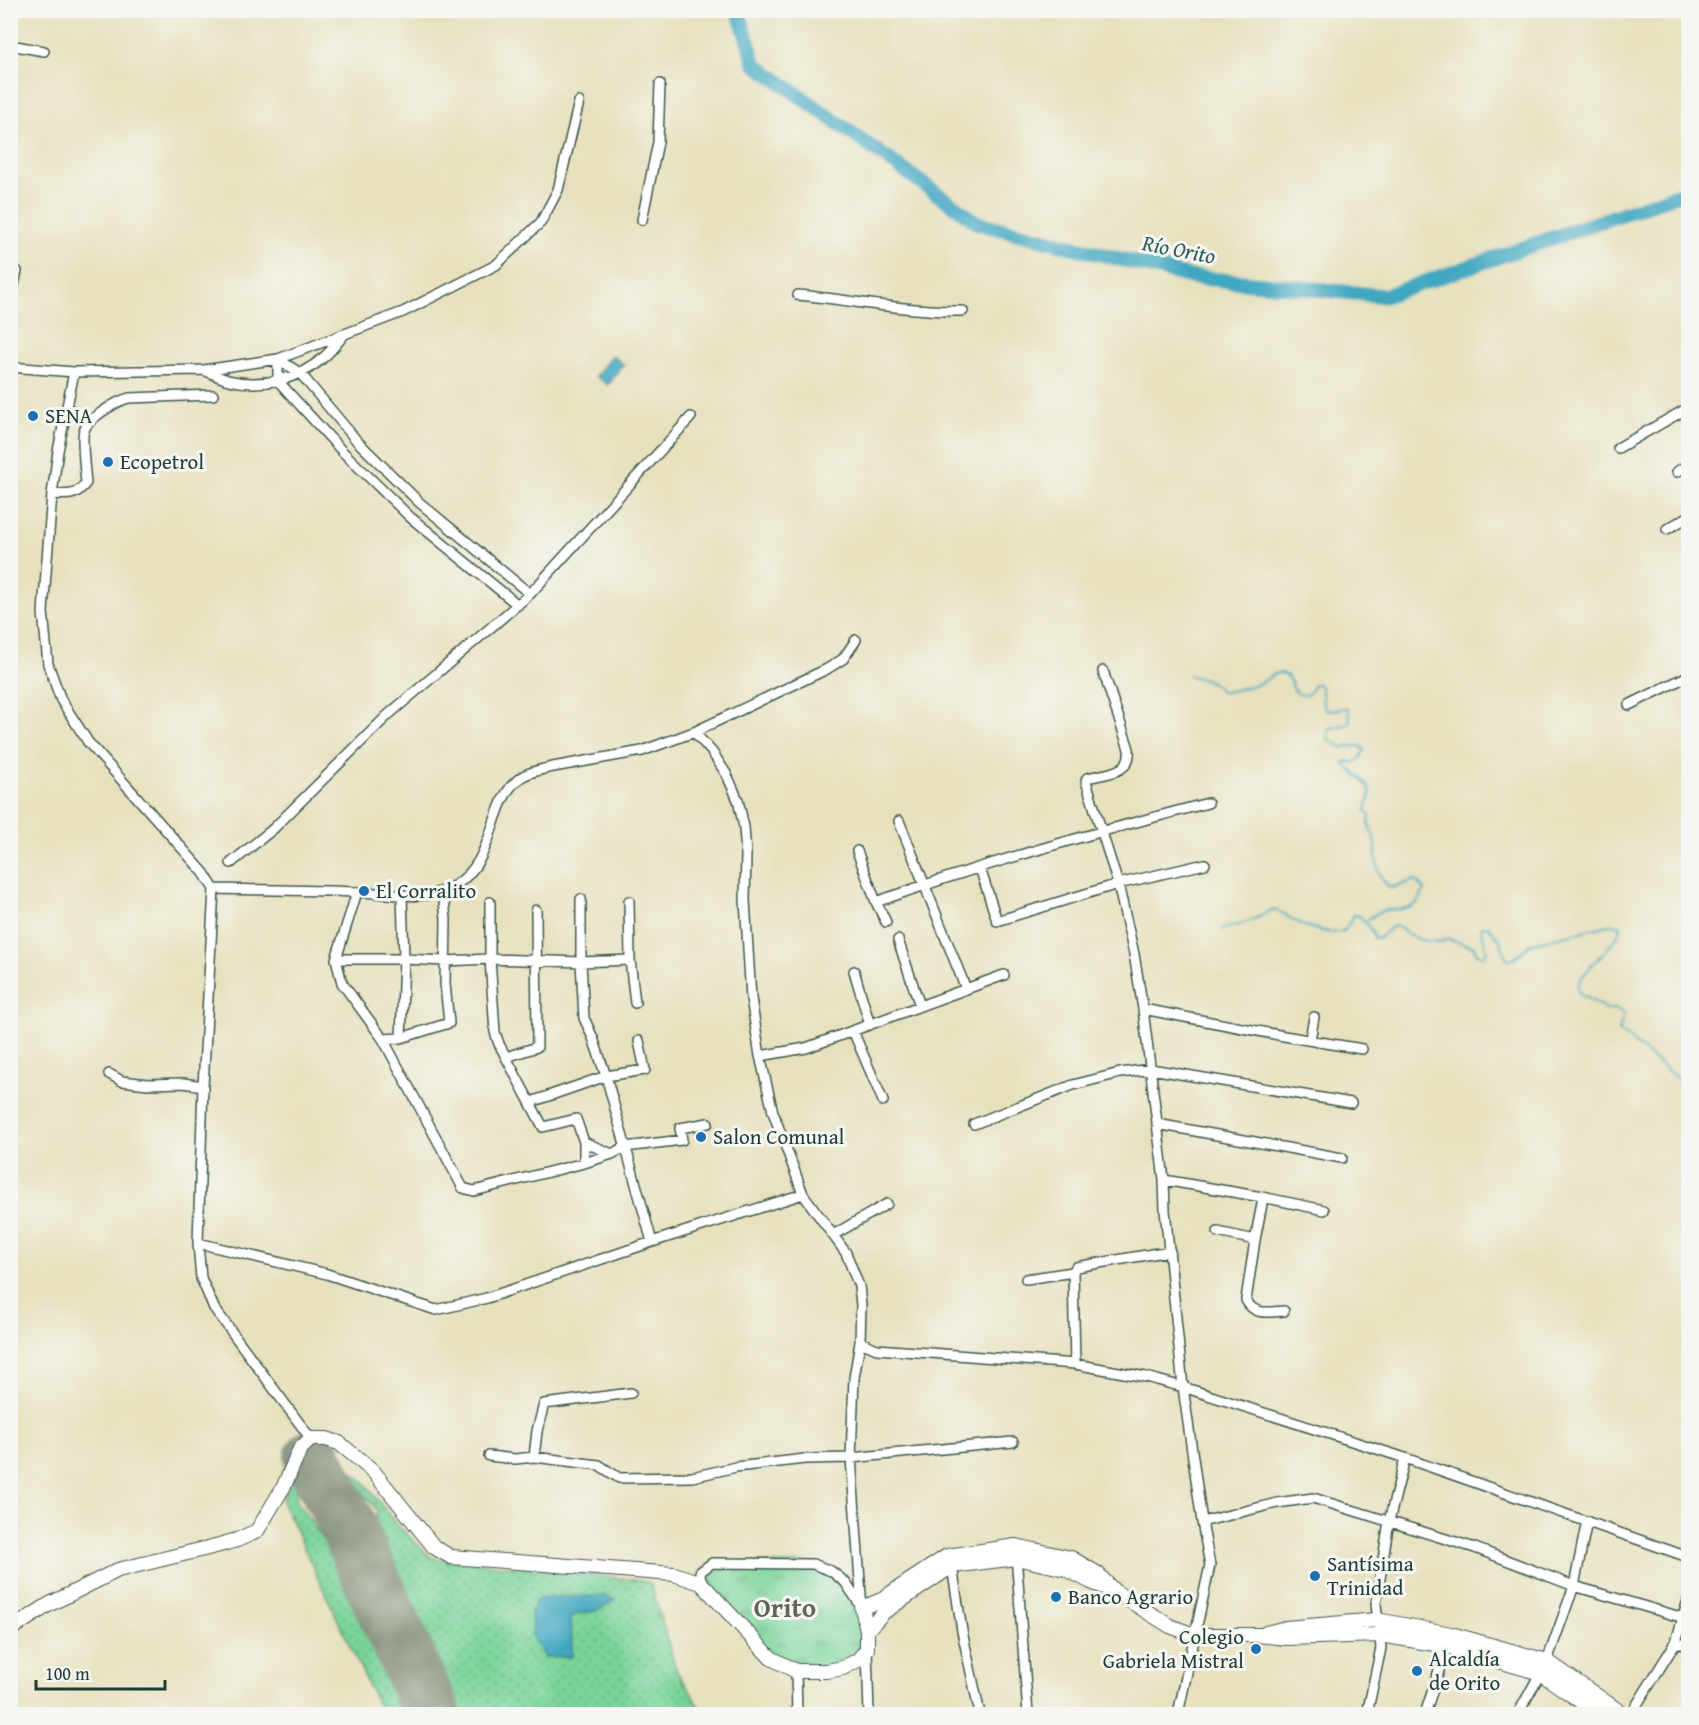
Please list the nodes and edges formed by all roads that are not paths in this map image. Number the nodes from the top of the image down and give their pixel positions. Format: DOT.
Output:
graph roads {
  1 [pos="10,45"];
  2 [pos="44,51"];
  3 [pos="660,84"];
  4 [pos="579,102"];
  5 [pos="642,220"];
  6 [pos="17,271"];
  7 [pos="798,295"];
  8 [pos="10,303"];
  9 [pos="963,311"];
  10 [pos="344,336"];
  11 [pos="278,359"];
  12 [pos="10,367"];
  13 [pos="204,370"];
  14 [pos="74,372"];
  15 [pos="300,374"];
  16 [pos="278,381"];
  17 [pos="213,394"];
  18 [pos="1688,410"];
  19 [pos="691,417"];
  20 [pos="1618,448"];
  21 [pos="1689,464"];
  22 [pos="1677,472"];
  23 [pos="52,494"];
  24 [pos="420,503"];
  25 [pos="410,517"];
  26 [pos="1689,517"];
  27 [pos="1667,529"];
  28 [pos="530,594"];
  29 [pos="518,605"];
  30 [pos="855,640"];
  31 [pos="1103,671"];
  32 [pos="1689,676"];
  33 [pos="1629,705"];
  34 [pos="694,732"];
  35 [pos="1208,803"];
  36 [pos="899,821"];
  37 [pos="1101,831"];
  38 [pos="857,851"];
  39 [pos="231,863"];
  40 [pos="1205,864"];
  41 [pos="980,868"];
  42 [pos="1118,884"];
  43 [pos="924,885"];
  44 [pos="214,889"];
  45 [pos="443,891"];
  46 [pos="357,892"];
  47 [pos="402,895"];
  48 [pos="581,898"];
  49 [pos="629,900"];
  50 [pos="490,902"];
  51 [pos="876,902"];
  52 [pos="536,910"];
  53 [pos="886,922"];
  54 [pos="898,940"];
  55 [pos="404,958"];
  56 [pos="336,959"];
  57 [pos="490,959"];
  58 [pos="630,960"];
  59 [pos="445,961"];
  60 [pos="536,961"];
  61 [pos="581,962"];
  62 [pos="854,971"];
  63 [pos="1004,975"];
  64 [pos="966,989"];
  65 [pos="635,1003"];
  66 [pos="920,1006"];
  67 [pos="1143,1009"];
  68 [pos="1314,1017"];
  69 [pos="870,1025"];
  70 [pos="853,1031"];
  71 [pos="401,1038"];
  72 [pos="383,1039"];
  73 [pos="1310,1040"];
  74 [pos="639,1041"];
  75 [pos="1362,1048"];
  76 [pos="760,1056"];
  77 [pos="506,1057"];
  78 [pos="1150,1069"];
  79 [pos="109,1074"];
  80 [pos="606,1076"];
  81 [pos="202,1086"];
  82 [pos="883,1101"];
  83 [pos="531,1102"];
  84 [pos="1351,1104"];
  85 [pos="708,1124"];
  86 [pos="974,1124"];
  87 [pos="1157,1124"];
  88 [pos="584,1142"];
  89 [pos="625,1147"];
  90 [pos="612,1154"];
  91 [pos="1342,1158"];
  92 [pos="584,1163"];
  93 [pos="1164,1180"];
  94 [pos="803,1194"];
  95 [pos="1262,1197"];
  96 [pos="887,1203"];
  97 [pos="1324,1210"];
  98 [pos="1218,1232"];
  99 [pos="833,1235"];
  100 [pos="1255,1240"];
  101 [pos="652,1242"];
  102 [pos="198,1243"];
  103 [pos="1170,1251"];
  104 [pos="1073,1272"];
  105 [pos="1026,1278"];
  106 [pos="1284,1311"];
  107 [pos="860,1342"];
  108 [pos="1076,1364"];
  109 [pos="1183,1387"];
  110 [pos="631,1393"];
  111 [pos="311,1439"];
  112 [pos="1013,1442"];
  113 [pos="489,1456"];
  114 [pos="534,1457"];
  115 [pos="851,1458"];
  116 [pos="1405,1458"];
  117 [pos="1389,1521"];
  118 [pos="1587,1521"];
  119 [pos="1202,1522"];
  120 [pos="1016,1552"];
  121 [pos="1689,1557"];
  122 [pos="952,1566"];
  123 [pos="702,1583"];
  124 [pos="1574,1586"];
  125 [pos="1689,1600"];
  126 [pos="862,1608"];
  127 [pos="1686,1613"];
  128 [pos="1377,1620"];
  129 [pos="10,1630"];
  130 [pos="867,1630"];
  131 [pos="1194,1635"];
  132 [pos="1258,1635"];
  133 [pos="1380,1635"];
  134 [pos="1449,1640"];
  135 [pos="1676,1642"];
  136 [pos="1689,1646"];
  137 [pos="867,1649"];
  138 [pos="1544,1667"];
  139 [pos="796,1671"];
  140 [pos="797,1714"];
  141 [pos="869,1714"];
  142 [pos="980,1714"];
  143 [pos="1028,1714"];
  144 [pos="1178,1714"];
  145 [pos="1366,1714"];
  146 [pos="1425,1714"];
  147 [pos="1518,1714"];
  148 [pos="1599,1714"];
  149 [pos="1623,1714"];
  150 [pos="1631,1714"];
  1 -- 2 [label="street"];
  3 -- 5 [label="street"];
  4 -- 10 [label="street"];
  6 -- 8 [label="street"];
  7 -- 9 [label="street"];
  10 -- 11 [label="street"];
  10 -- 15 [label="street"];
  11 -- 13 [label="street"];
  11 -- 15 [label="street"];
  11 -- 16 [label="street"];
  12 -- 14 [label="street"];
  13 -- 14 [label="street"];
  13 -- 16 [label="street"];
  14 -- 23 [label="street"];
  15 -- 16 [label="street"];
  15 -- 24 [label="street"];
  16 -- 25 [label="street"];
  17 -- 23 [label="street"];
  18 -- 20 [label="street"];
  19 -- 28 [label="street"];
  21 -- 22 [label="street"];
  23 -- 44 [label="street"];
  24 -- 25 [label="street"];
  24 -- 28 [label="street"];
  25 -- 29 [label="street"];
  26 -- 27 [label="street"];
  28 -- 29 [label="street"];
  29 -- 39 [label="street"];
  30 -- 34 [label="street"];
  31 -- 37 [label="street"];
  32 -- 33 [label="street"];
  34 -- 45 [label="street"];
  34 -- 76 [label="street"];
  35 -- 37 [label="street"];
  36 -- 43 [label="street"];
  37 -- 41 [label="street"];
  37 -- 42 [label="street"];
  38 -- 51 [label="street"];
  40 -- 42 [label="street"];
  41 -- 42 [label="street"];
  41 -- 43 [label="street"];
  42 -- 67 [label="street"];
  43 -- 51 [label="street"];
  43 -- 64 [label="street"];
  44 -- 46 [label="street"];
  44 -- 81 [label="street"];
  45 -- 47 [label="street"];
  45 -- 59 [label="street"];
  46 -- 47 [label="street"];
  46 -- 56 [label="street"];
  47 -- 55 [label="street"];
  48 -- 61 [label="street"];
  49 -- 58 [label="street"];
  50 -- 57 [label="street"];
  51 -- 53 [label="street"];
  52 -- 60 [label="street"];
  54 -- 66 [label="street"];
  55 -- 56 [label="street"];
  55 -- 59 [label="street"];
  55 -- 71 [label="street"];
  56 -- 72 [label="street"];
  57 -- 59 [label="street"];
  57 -- 60 [label="street"];
  57 -- 77 [label="street"];
  58 -- 61 [label="street"];
  58 -- 65 [label="street"];
  59 -- 71 [label="street"];
  60 -- 61 [label="street"];
  60 -- 77 [label="street"];
  61 -- 80 [label="street"];
  62 -- 69 [label="street"];
  63 -- 64 [label="street"];
  64 -- 66 [label="street"];
  66 -- 69 [label="street"];
  67 -- 73 [label="street"];
  67 -- 78 [label="street"];
  68 -- 73 [label="street"];
  69 -- 70 [label="street"];
  70 -- 76 [label="street"];
  70 -- 82 [label="street"];
  71 -- 72 [label="street"];
  72 -- 92 [label="street"];
  73 -- 75 [label="street"];
  74 -- 80 [label="street"];
  76 -- 94 [label="street"];
  77 -- 83 [label="street"];
  78 -- 84 [label="street"];
  78 -- 86 [label="street"];
  78 -- 87 [label="street"];
  79 -- 81 [label="street"];
  80 -- 83 [label="street"];
  80 -- 89 [label="street"];
  81 -- 102 [label="street"];
  83 -- 88 [label="street"];
  85 -- 89 [label="street"];
  87 -- 91 [label="street"];
  87 -- 93 [label="street"];
  88 -- 90 [label="street"];
  88 -- 92 [label="street"];
  89 -- 90 [label="street"];
  89 -- 101 [label="street"];
  90 -- 92 [label="street"];
  93 -- 95 [label="street"];
  93 -- 103 [label="street"];
  94 -- 99 [label="street"];
  94 -- 101 [label="street"];
  95 -- 97 [label="street"];
  95 -- 100 [label="street"];
  96 -- 99 [label="street"];
  98 -- 100 [label="street"];
  99 -- 107 [label="street"];
  100 -- 106 [label="street"];
  101 -- 102 [label="street"];
  102 -- 111 [label="street"];
  103 -- 104 [label="street"];
  103 -- 109 [label="street"];
  104 -- 105 [label="street"];
  104 -- 108 [label="street"];
  107 -- 108 [label="street"];
  107 -- 115 [label="street"];
  108 -- 109 [label="street"];
  109 -- 116 [label="street"];
  109 -- 119 [label="street"];
  110 -- 114 [label="street"];
  111 -- 123 [label="main road"];
  111 -- 129 [label="main road"];
  112 -- 115 [label="street"];
  113 -- 114 [label="street"];
  114 -- 115 [label="street"];
  115 -- 126 [label="street"];
  116 -- 117 [label="street"];
  116 -- 118 [label="street"];
  117 -- 119 [label="street"];
  117 -- 124 [label="street"];
  117 -- 128 [label="street"];
  118 -- 121 [label="street"];
  118 -- 124 [label="street"];
  119 -- 131 [label="street"];
  120 -- 122 [label="main road"];
  120 -- 126 [label="main road"];
  120 -- 131 [label="main road"];
  120 -- 143 [label="street"];
  122 -- 130 [label="main road"];
  122 -- 142 [label="street"];
  123 -- 126 [label="street"];
  123 -- 139 [label="main road"];
  124 -- 127 [label="street"];
  124 -- 138 [label="street"];
  125 -- 127 [label="street"];
  126 -- 130 [label="main road"];
  127 -- 135 [label="street"];
  128 -- 132 [label="main road"];
  128 -- 133 [label="street"];
  128 -- 134 [label="main road"];
  130 -- 137 [label="main road"];
  131 -- 132 [label="main road"];
  131 -- 144 [label="street"];
  132 -- 133 [label="main road"];
  133 -- 134 [label="main road"];
  133 -- 145 [label="street"];
  134 -- 138 [label="main road"];
  134 -- 146 [label="street"];
  135 -- 136 [label="street"];
  135 -- 150 [label="street"];
  137 -- 139 [label="main road"];
  137 -- 141 [label="street"];
  138 -- 147 [label="street"];
  138 -- 148 [label="main road"];
  138 -- 149 [label="main road"];
  139 -- 140 [label="street"];
}
